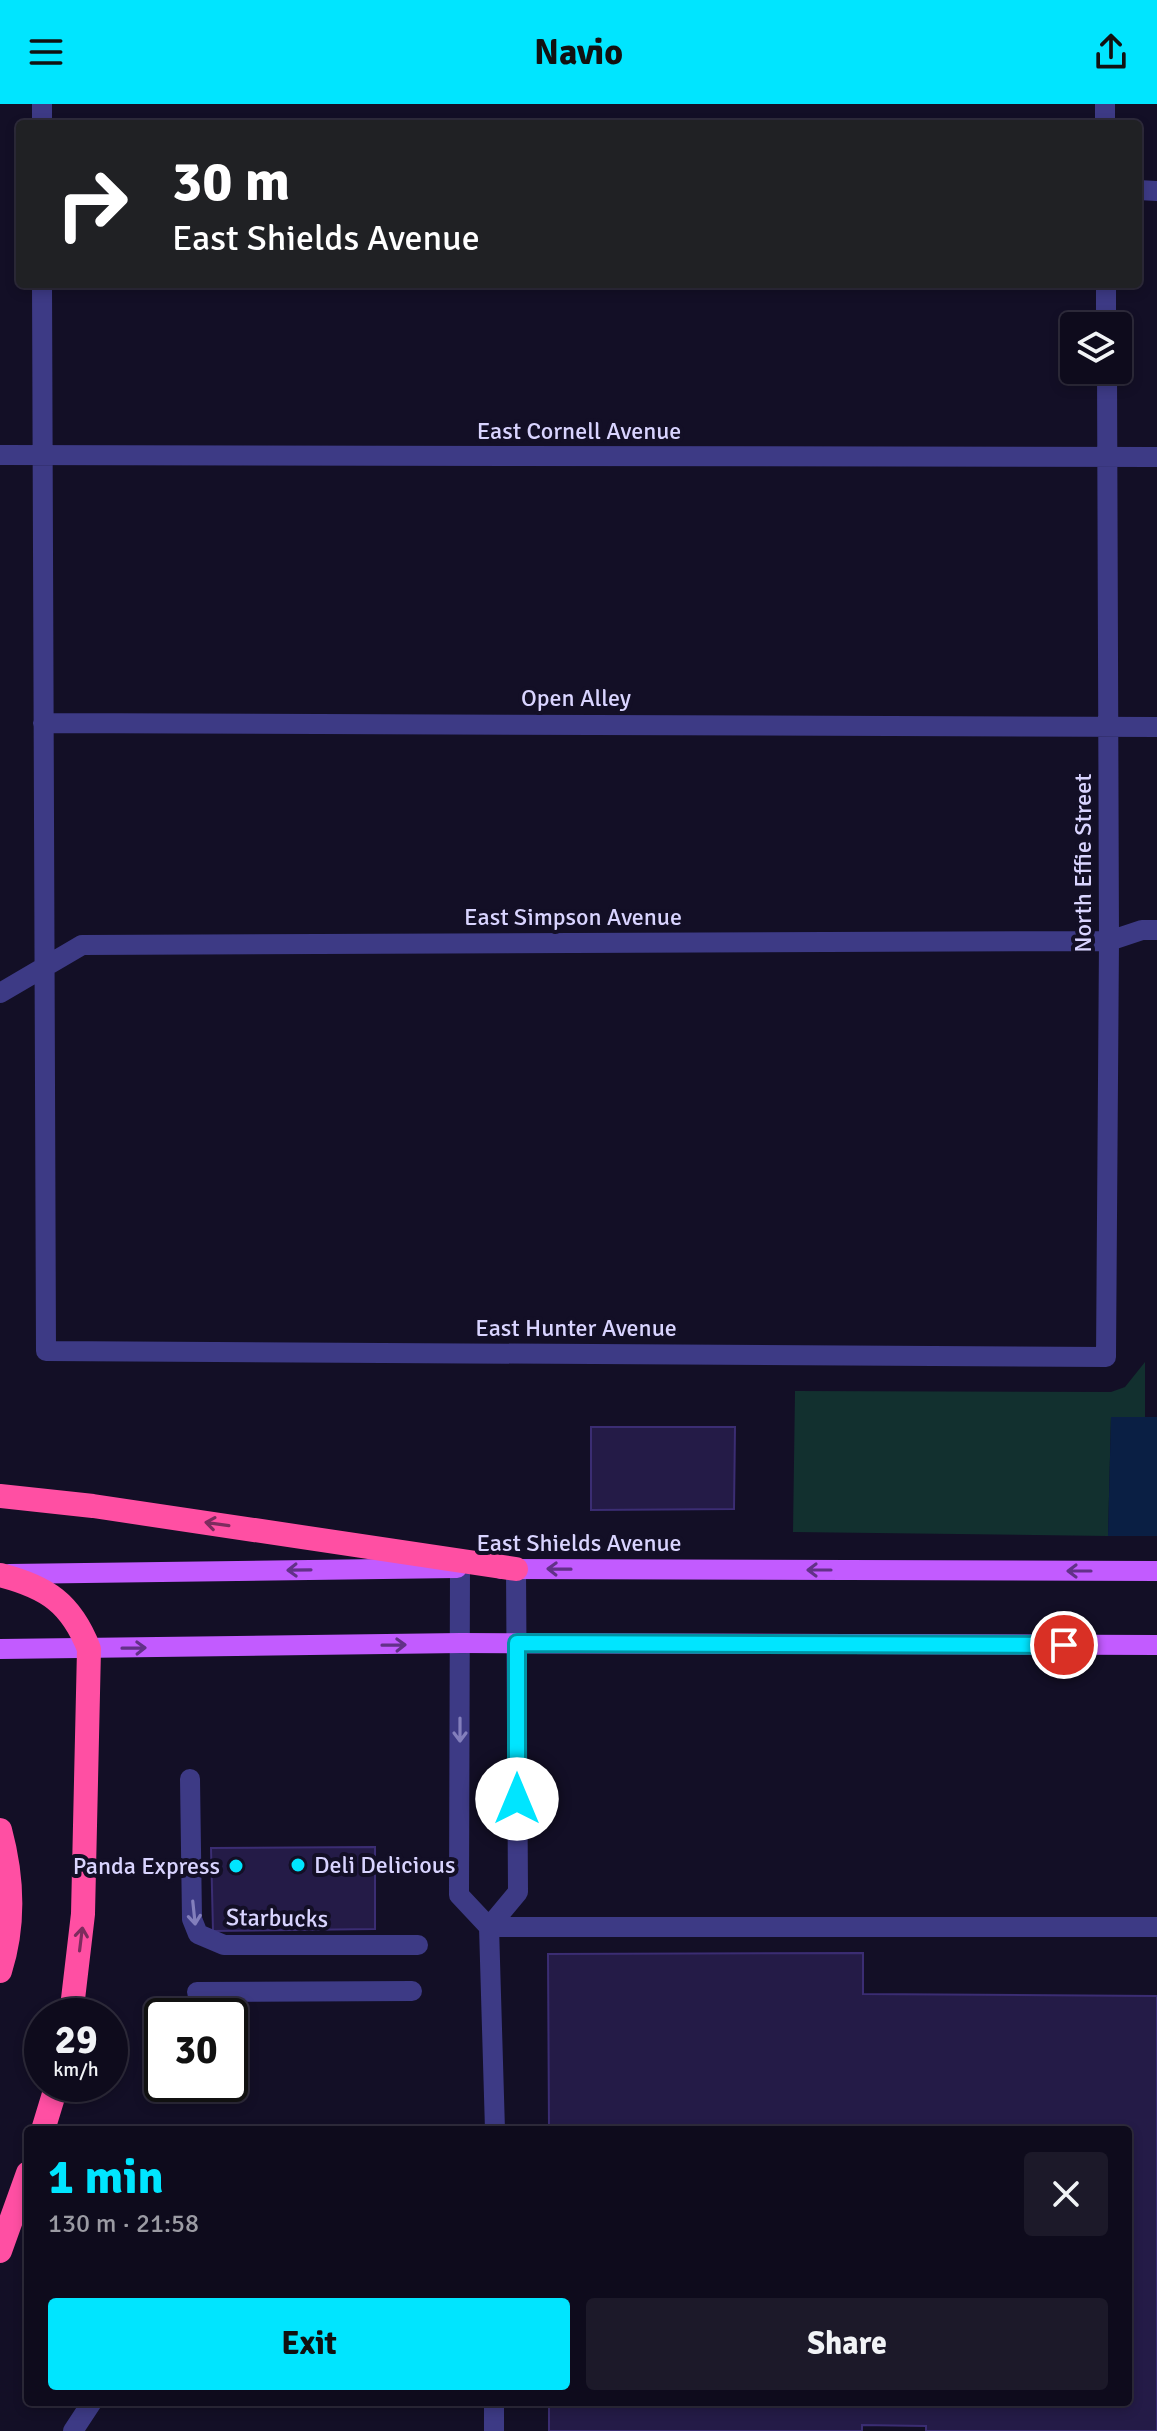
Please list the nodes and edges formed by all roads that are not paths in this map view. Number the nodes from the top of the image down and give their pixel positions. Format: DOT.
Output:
graph roads {
  1 [pos="42,288"];
  2 [pos="1106,288"];
  3 [pos="1106,312"];
  4 [pos="1107,384"];
  5 [pos="0,455"];
  6 [pos="42,456"];
  7 [pos="1108,457"];
  8 [pos="1157,457"];
  9 [pos="43,723"];
  10 [pos="1108,725"];
  11 [pos="1157,727"];
  12 [pos="1157,930"];
  13 [pos="1109,941"];
  14 [pos="42,969"];
  15 [pos="0,993"];
  16 [pos="1106,1357"];
  17 [pos="0,1496"];
  18 [pos="460,1568"];
  19 [pos="516,1569"];
  20 [pos="1157,1571"];
  21 [pos="0,1574"];
  22 [pos="461,1643"];
  23 [pos="517,1643"];
  24 [pos="1157,1645"];
  25 [pos="0,1649"];
  26 [pos="89,1649"];
  27 [pos="190,1779"];
  28 [pos="0,1830"];
  29 [pos="489,1927"];
  30 [pos="1157,1927"];
  31 [pos="418,1945"];
  32 [pos="0,1971"];
  33 [pos="412,1991"];
  34 [pos="197,1992"];
  35 [pos="73,1998"];
  36 [pos="52,2102"];
  37 [pos="44,2126"];
  38 [pos="495,2126"];
  39 [pos="24,2184"];
  40 [pos="0,2251"];
  41 [pos="89,2406"];
  42 [pos="494,2406"];
  43 [pos="73,2431"];
  44 [pos="494,2431"];
  1 -- 6 [label="street"];
  2 -- 3 [label="street"];
  4 -- 7 [label="street, North Effie Street"];
  5 -- 6 [label="street, East Cornell Avenue"];
  6 -- 7 [label="street, East Cornell Avenue"];
  6 -- 9 [label="street"];
  7 -- 8 [label="street, East Cornell Avenue"];
  7 -- 10 [label="street, North Effie Street"];
  9 -- 10 [label="street, Open Alley"];
  9 -- 14 [label="street"];
  10 -- 11 [label="street, Open Alley"];
  10 -- 13 [label="street, North Effie Street"];
  12 -- 13 [label="street, East Simpson Avenue"];
  13 -- 14 [label="street, East Simpson Avenue"];
  13 -- 16 [label="street, North Effie Street"];
  14 -- 15 [label="street, East Simpson Avenue"];
  14 -- 16 [label="street, East Hunter Avenue"];
  19 -- 17 [label="highway, one-way"];
  18 -- 19 [label="main road, East Shields Avenue"];
  18 -- 21 [label="main road, East Shields Avenue, one-way"];
  18 -- 22 [label="street"];
  20 -- 19 [label="main road, East Shields Avenue, one-way"];
  19 -- 23 [label="street"];
  21 -- 26 [label="highway"];
  22 -- 23 [label="main road"];
  26 -- 22 [label="main road, one-way"];
  22 -- 29 [label="street, one-way"];
  23 -- 24 [label="main road"];
  23 -- 29 [label="street"];
  25 -- 26 [label="main road"];
  35 -- 26 [label="highway, one-way"];
  27 -- 31 [label="street, Starbucks, one-way"];
  28 -- 32 [label="highway"];
  29 -- 30 [label="street"];
  29 -- 38 [label="street"];
  33 -- 34 [label="street"];
  36 -- 37 [label="highway"];
  39 -- 40 [label="highway"];
  41 -- 43 [label="street"];
  42 -- 44 [label="street"];
}
